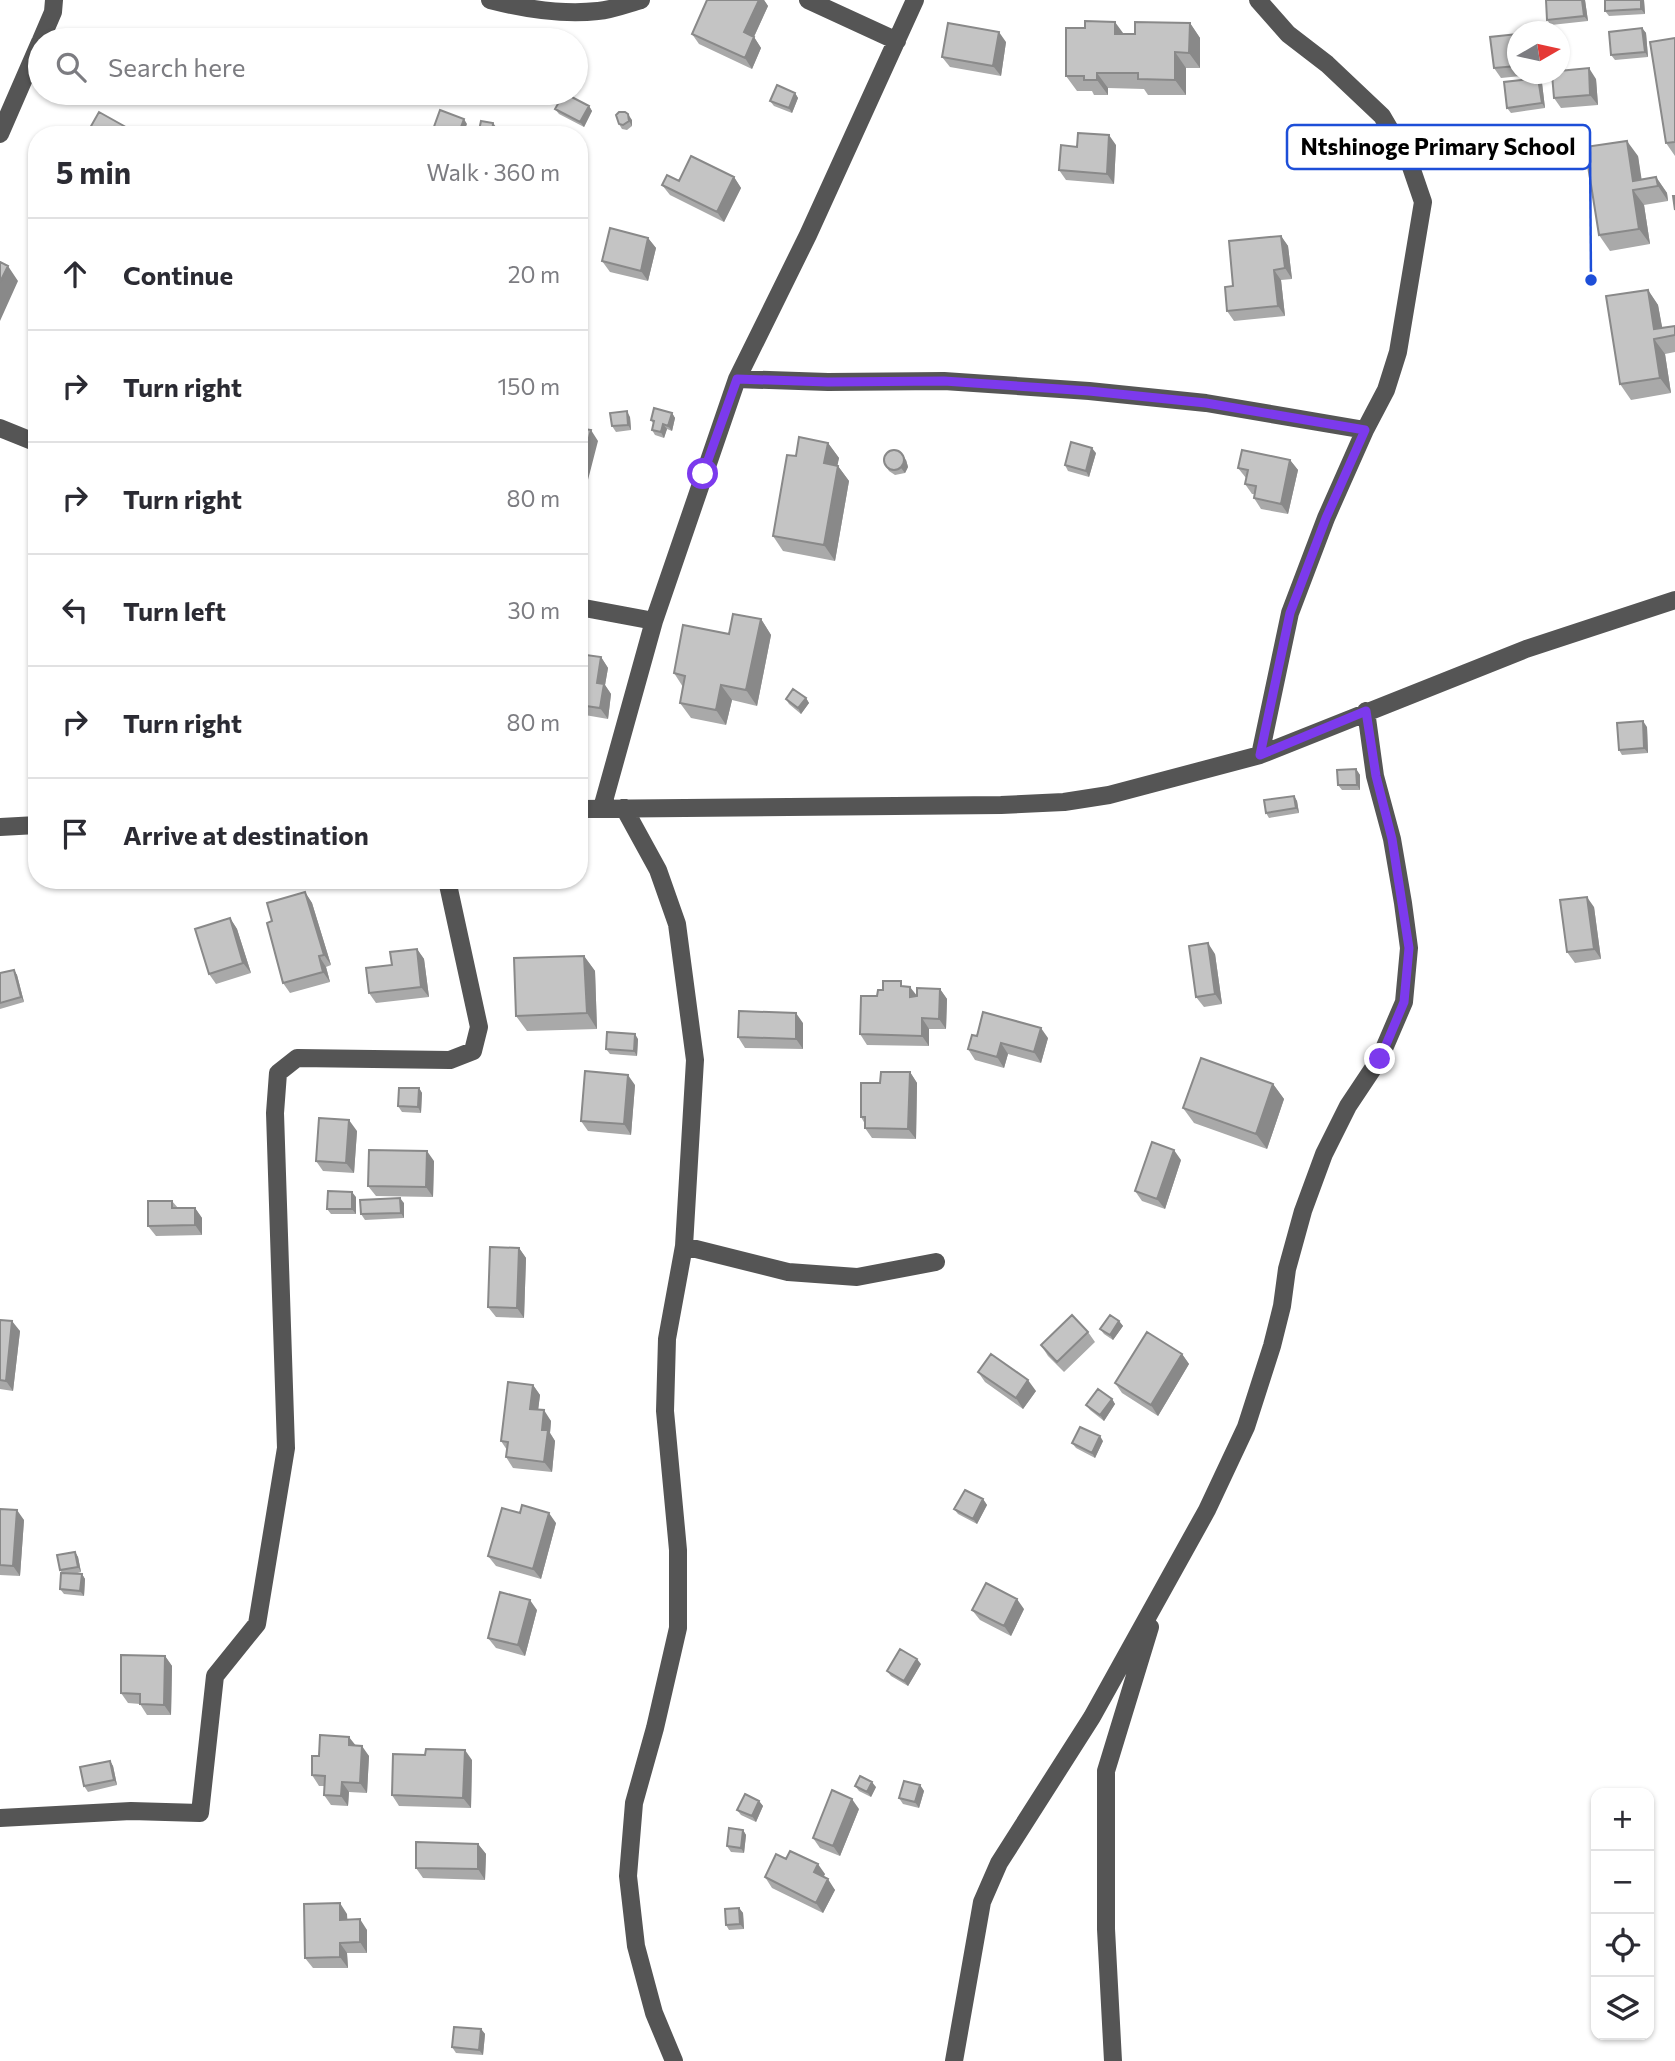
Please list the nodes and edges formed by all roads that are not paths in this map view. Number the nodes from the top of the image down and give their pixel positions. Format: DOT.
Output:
graph roads {
  1 [pos="54,0"];
  2 [pos="490,0"];
  3 [pos="640,0"];
  4 [pos="808,0"];
  5 [pos="915,0"];
  6 [pos="1258,0"];
  7 [pos="46,28"];
  8 [pos="897,41"];
  9 [pos="28,70"];
  10 [pos="0,134"];
  11 [pos="737,379"];
  12 [pos="0,428"];
  13 [pos="1365,430"];
  14 [pos="28,439"];
  15 [pos="1675,600"];
  16 [pos="588,609"];
  17 [pos="654,621"];
  18 [pos="1366,711"];
  19 [pos="1260,755"];
  20 [pos="601,808"];
  21 [pos="624,808"];
  22 [pos="588,809"];
  23 [pos="28,825"];
  24 [pos="0,827"];
  25 [pos="449,889"];
  26 [pos="684,1246"];
  27 [pos="936,1262"];
  28 [pos="1159,1597"];
  29 [pos="0,1818"];
  30 [pos="674,2061"];
  31 [pos="954,2061"];
  32 [pos="1113,2061"];
  1 -- 7 [label="street"];
  2 -- 3 [label="street"];
  4 -- 8 [label="street"];
  5 -- 8 [label="street"];
  6 -- 13 [label="street"];
  8 -- 11 [label="street"];
  9 -- 10 [label="street"];
  11 -- 13 [label="street"];
  11 -- 17 [label="street"];
  12 -- 14 [label="street"];
  13 -- 19 [label="street"];
  15 -- 18 [label="street"];
  16 -- 17 [label="street"];
  17 -- 20 [label="street"];
  18 -- 19 [label="street"];
  18 -- 28 [label="street"];
  19 -- 21 [label="street"];
  20 -- 21 [label="street"];
  20 -- 22 [label="street"];
  21 -- 26 [label="street"];
  23 -- 24 [label="street"];
  25 -- 29 [label="street"];
  26 -- 27 [label="street"];
  26 -- 30 [label="street"];
  28 -- 31 [label="street"];
  28 -- 32 [label="street"];
}
